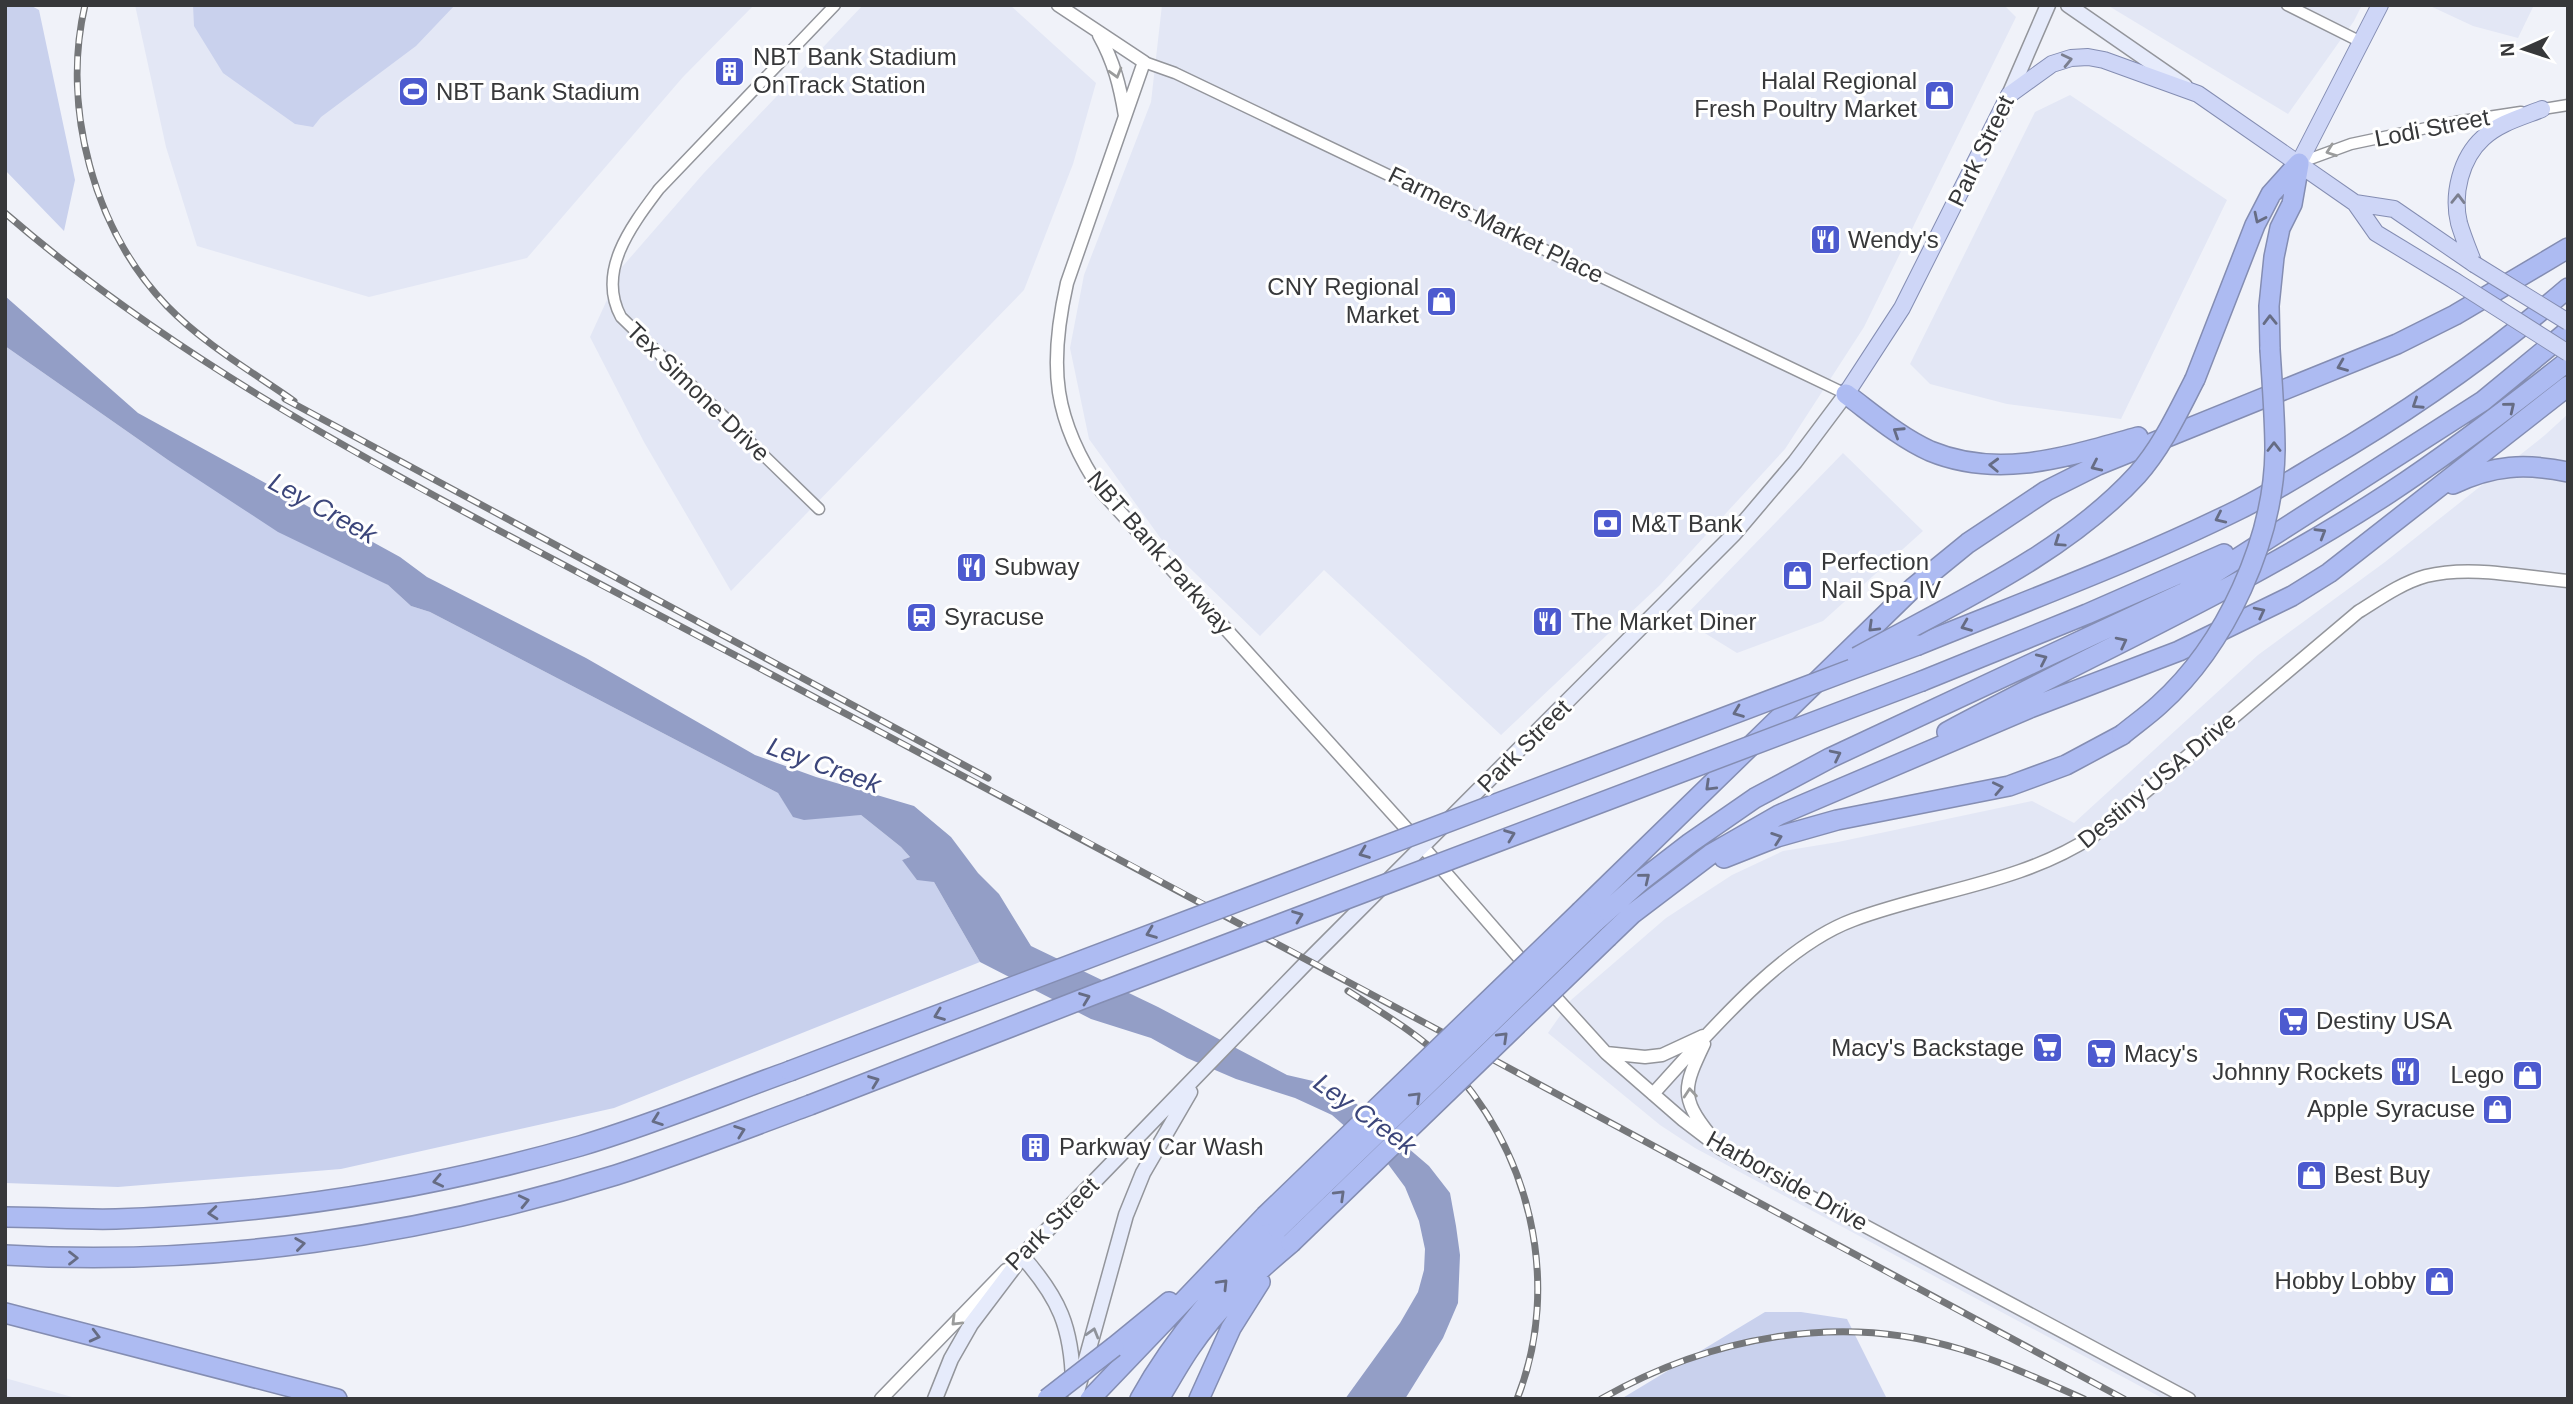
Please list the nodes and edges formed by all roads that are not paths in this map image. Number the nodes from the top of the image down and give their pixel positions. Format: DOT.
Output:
graph roads {
  1 [pos="835,5"];
  2 [pos="1058,5"];
  3 [pos="2048,5"];
  4 [pos="2068,5"];
  5 [pos="2287,5"];
  6 [pos="2380,5"];
  7 [pos="1097,32"];
  8 [pos="2361,42"];
  9 [pos="1144,62"];
  10 [pos="2198,94"];
  11 [pos="2009,95"];
  12 [pos="2568,105"];
  13 [pos="2542,109"];
  14 [pos="1125,119"];
  15 [pos="2299,163"];
  16 [pos="2355,202"];
  17 [pos="2568,248"];
  18 [pos="2474,264"];
  19 [pos="2568,288"];
  20 [pos="2568,322"];
  21 [pos="2568,331"];
  22 [pos="2568,353"];
  23 [pos="2568,360"];
  24 [pos="2568,386"];
  25 [pos="1846,394"];
  26 [pos="2227,412"];
  27 [pos="2568,472"];
  28 [pos="2372,473"];
  29 [pos="2424,499"];
  30 [pos="819,509"];
  31 [pos="2568,581"];
  32 [pos="1801,688"];
  33 [pos="1844,787"];
  34 [pos="1423,847"];
  35 [pos="1669,885"];
  36 [pos="1594,924"];
  37 [pos="1709,1032"];
  38 [pos="1606,1053"];
  39 [pos="1202,1072"];
  40 [pos="1653,1094"];
  41 [pos="1721,1149"];
  42 [pos="5,1217"];
  43 [pos="1278,1229"];
  44 [pos="5,1255"];
  45 [pos="1022,1256"];
  46 [pos="5,1313"];
  47 [pos="1123,1351"];
  48 [pos="337,1399"];
  49 [pos="881,1399"];
  50 [pos="935,1399"];
  51 [pos="1046,1399"];
  52 [pos="1074,1399"];
  53 [pos="1090,1399"];
  54 [pos="1140,1399"];
  55 [pos="1159,1399"];
  56 [pos="1199,1399"];
  57 [pos="2189,1399"];
  1 -- 30 [label="street, Tex Simone Drive"];
  2 -- 7 [label="street, NBT Bank Parkway"];
  3 -- 11 [label="main road, Park Street"];
  4 -- 10 [label="main road"];
  5 -- 8 [label="street"];
  6 -- 8 [label="main road"];
  7 -- 9 [label="street, NBT Bank Parkway"];
  7 -- 14 [label="street, NBT Bank Parkway, one-way"];
  8 -- 15 [label="main road"];
  9 -- 14 [label="street, NBT Bank Parkway"];
  9 -- 25 [label="street, Farmers Market Place"];
  11 -- 10 [label="main road, one-way"];
  10 -- 15 [label="main road"];
  11 -- 25 [label="main road, Park Street"];
  12 -- 13 [label="street, Lodi Street"];
  13 -- 15 [label="street, Lodi Street, one-way"];
  18 -- 13 [label="main road, one-way"];
  14 -- 34 [label="street, NBT Bank Parkway"];
  15 -- 16 [label="main road"];
  15 -- 32 [label="highway, one-way, bridge"];
  35 -- 15 [label="highway, one-way, bridge"];
  16 -- 18 [label="main road"];
  16 -- 22 [label="main road, bridge"];
  17 -- 26 [label="highway, one-way"];
  18 -- 20 [label="main road, bridge"];
  19 -- 32 [label="highway, one-way, bridge"];
  21 -- 28 [label="highway"];
  33 -- 23 [label="highway, one-way"];
  24 -- 29 [label="highway"];
  26 -- 25 [label="highway, one-way"];
  25 -- 34 [label="main road, Park Street"];
  26 -- 36 [label="highway, one-way"];
  27 -- 29 [label="highway"];
  36 -- 28 [label="highway, one-way"];
  44 -- 28 [label="highway, one-way, bridge"];
  33 -- 29 [label="highway, one-way"];
  31 -- 37 [label="street, Destiny USA Drive"];
  32 -- 42 [label="highway, one-way, bridge"];
  33 -- 35 [label="highway"];
  34 -- 38 [label="street, Harborside Drive"];
  34 -- 39 [label="main road, Park Street"];
  35 -- 36 [label="highway"];
  43 -- 36 [label="highway, one-way, bridge"];
  36 -- 43 [label="highway, bridge"];
  37 -- 38 [label="street"];
  37 -- 40 [label="street, Destiny USA Drive"];
  41 -- 37 [label="street, one-way"];
  38 -- 40 [label="street, Harborside Drive"];
  39 -- 45 [label="main road, Park Street"];
  52 -- 39 [label="main road, one-way"];
  40 -- 41 [label="street, Harborside Drive"];
  41 -- 57 [label="street, Harborside Drive"];
  43 -- 47 [label="highway"];
  54 -- 43 [label="highway, one-way"];
  43 -- 55 [label="highway"];
  43 -- 56 [label="highway"];
  45 -- 49 [label="street, Park Street, one-way"];
  45 -- 50 [label="main road"];
  45 -- 52 [label="main road"];
  46 -- 48 [label="highway, one-way"];
  47 -- 51 [label="highway, bridge"];
  47 -- 53 [label="highway"];
}
